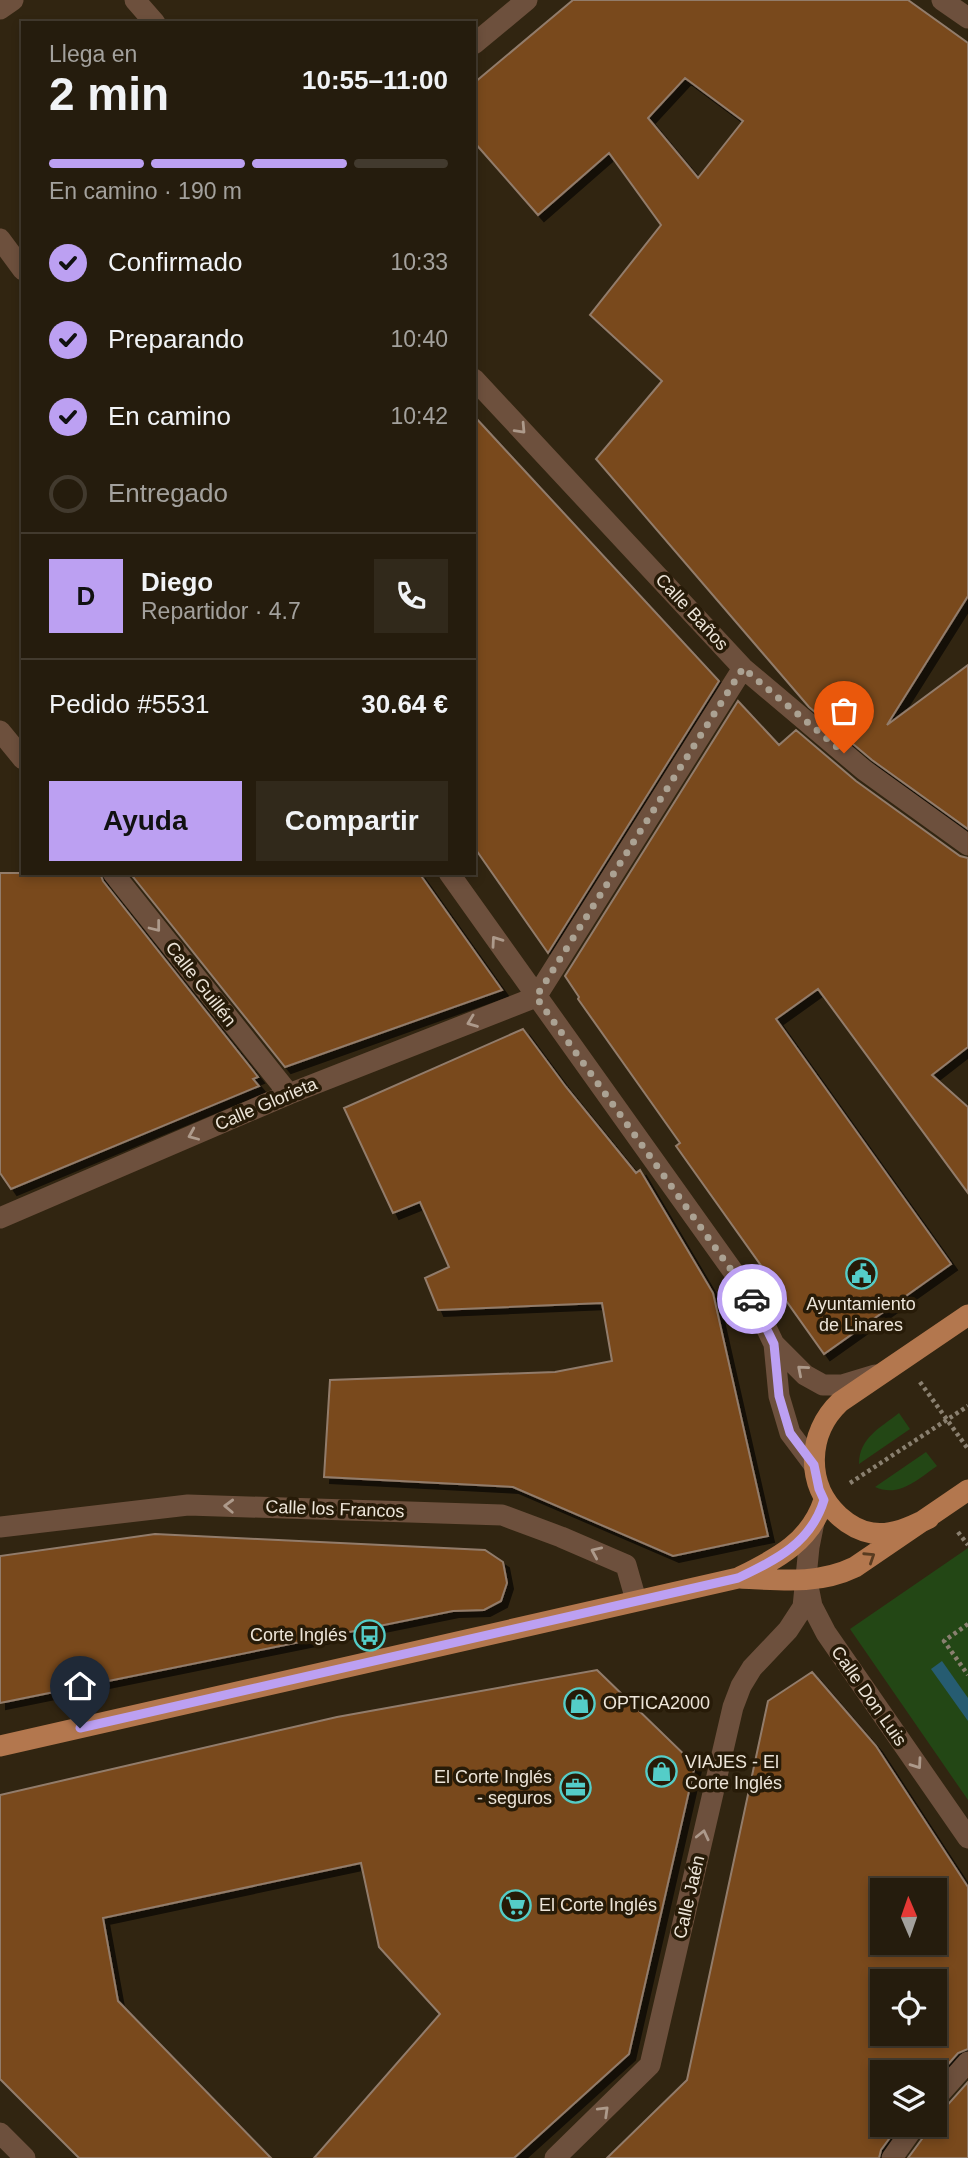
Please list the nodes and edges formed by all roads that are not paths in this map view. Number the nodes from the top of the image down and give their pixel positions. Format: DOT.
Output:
graph roads {
  1 [pos="13,0"];
  2 [pos="135,0"];
  3 [pos="527,0"];
  4 [pos="942,0"];
  5 [pos="0,9"];
  6 [pos="968,19"];
  7 [pos="153,21"];
  8 [pos="476,42"];
  9 [pos="0,239"];
  10 [pos="21,267"];
  11 [pos="476,381"];
  12 [pos="743,668"];
  13 [pos="0,731"];
  14 [pos="21,757"];
  15 [pos="968,845"];
  16 [pos="115,875"];
  17 [pos="450,875"];
  18 [pos="536,997"];
  19 [pos="289,1094"];
  20 [pos="0,1217"];
  21 [pos="966,1315"];
  22 [pos="774,1344"];
  23 [pos="882,1373"];
  24 [pos="814,1465"];
  25 [pos="968,1490"];
  26 [pos="824,1500"];
  27 [pos="929,1518"];
  28 [pos="814,1522"];
  29 [pos="0,1527"];
  30 [pos="738,1578"];
  31 [pos="807,1581"];
  32 [pos="636,1600"];
  33 [pos="0,1746"];
  34 [pos="965,1831"];
  35 [pos="968,2062"];
  36 [pos="947,2085"];
  37 [pos="0,2133"];
  38 [pos="907,2137"];
  39 [pos="24,2158"];
  40 [pos="555,2158"];
  41 [pos="892,2158"];
  1 -- 5 [label="street"];
  2 -- 7 [label="street"];
  3 -- 8 [label="street"];
  4 -- 6 [label="street"];
  9 -- 10 [label="street"];
  11 -- 12 [label="street, Calle Baños, one-way"];
  12 -- 15 [label="street, Calle Baños"];
  12 -- 18 [label="street"];
  13 -- 14 [label="street"];
  16 -- 19 [label="street, Calle Guillén, one-way"];
  18 -- 17 [label="street, one-way"];
  18 -- 19 [label="street, Calle Glorieta, one-way"];
  18 -- 22 [label="street"];
  19 -- 20 [label="street, Calle Glorieta, one-way"];
  21 -- 23 [label="main road"];
  23 -- 22 [label="street, one-way"];
  22 -- 24 [label="street"];
  23 -- 24 [label="main road"];
  24 -- 26 [label="main road"];
  25 -- 27 [label="main road"];
  26 -- 27 [label="main road"];
  26 -- 28 [label="main road"];
  31 -- 27 [label="main road, one-way"];
  28 -- 30 [label="main road"];
  28 -- 31 [label="street"];
  32 -- 29 [label="street, Calle los Francos, one-way"];
  30 -- 31 [label="main road"];
  30 -- 32 [label="main road"];
  31 -- 34 [label="street, Calle Don Luis, one-way"];
  40 -- 31 [label="street, Calle Jaén, one-way"];
  32 -- 33 [label="main road"];
  35 -- 36 [label="street"];
  37 -- 39 [label="street"];
  38 -- 41 [label="street"];
}
